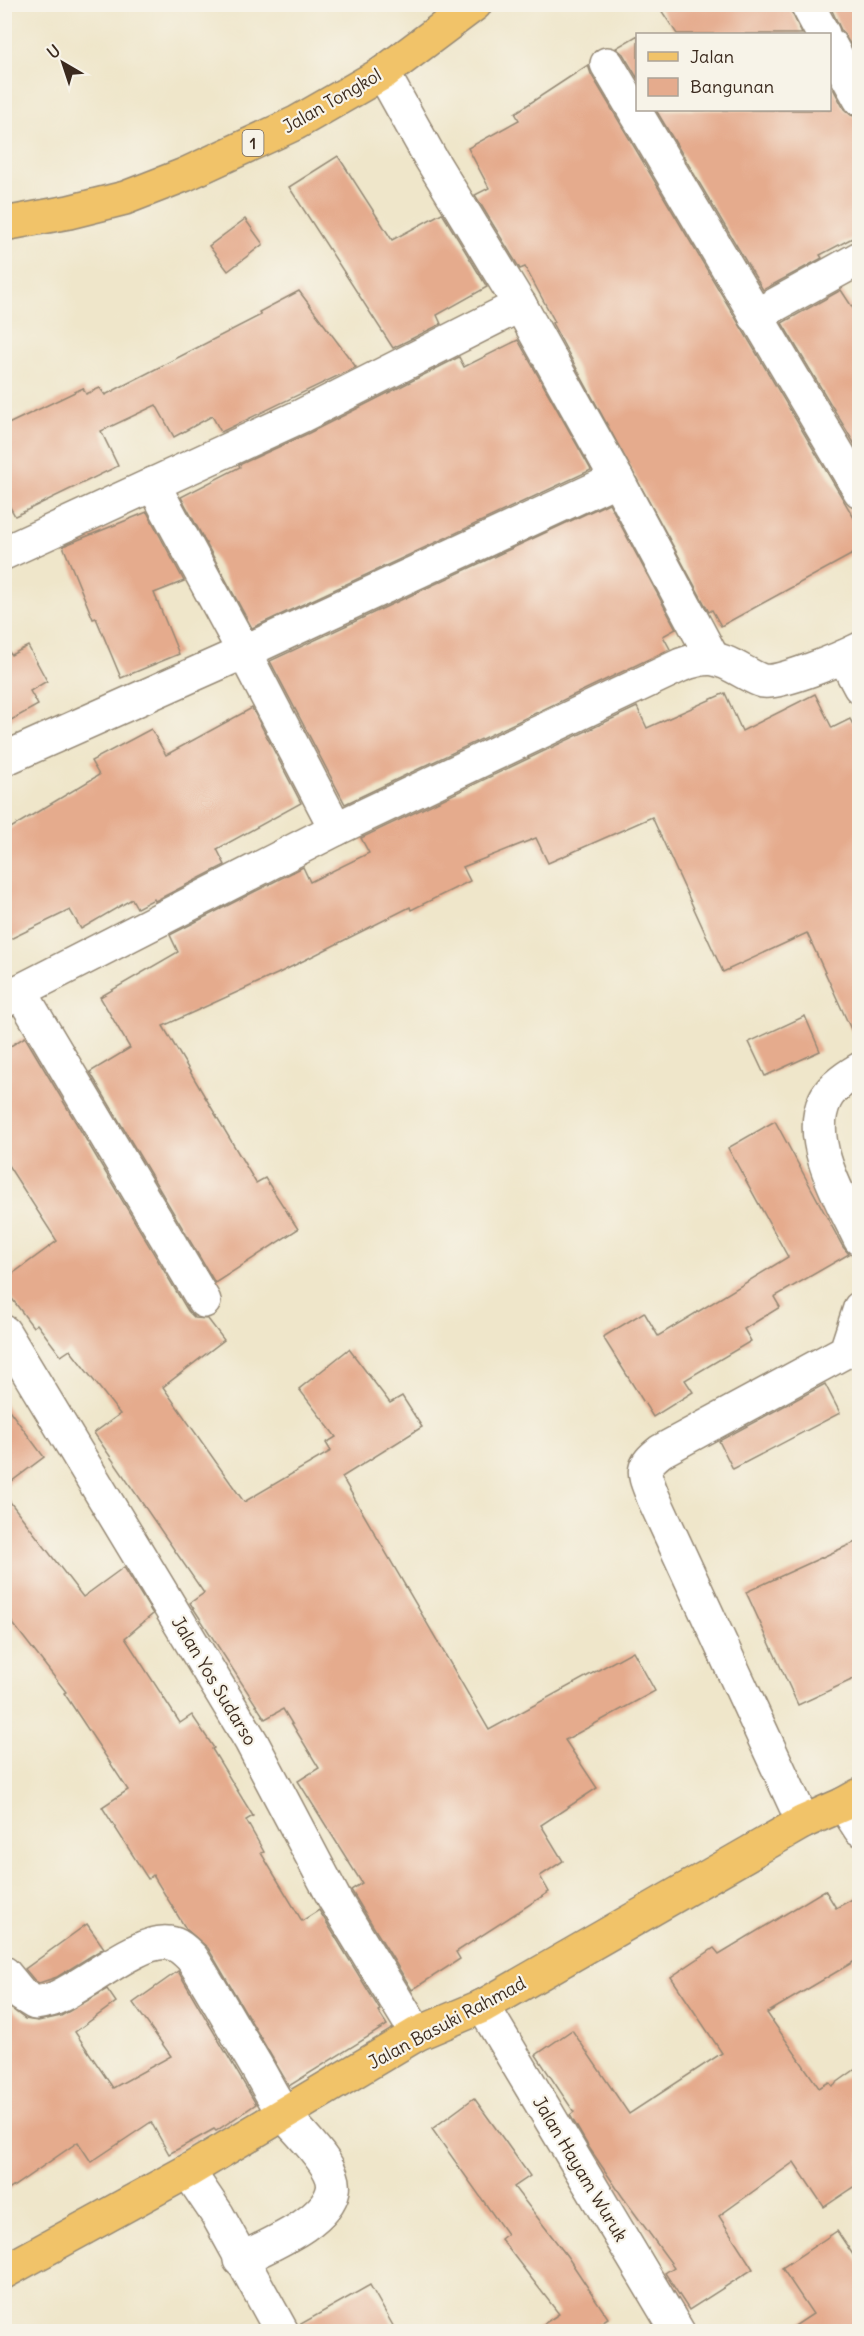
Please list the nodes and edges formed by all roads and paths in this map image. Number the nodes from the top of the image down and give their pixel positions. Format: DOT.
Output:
graph roads {
  1 [pos="476,4"];
  2 [pos="807,4"];
  3 [pos="822,33"];
  4 [pos="831,47"];
  5 [pos="607,64"];
  6 [pos="383,73"];
  7 [pos="860,99"];
  8 [pos="4,224"];
  9 [pos="860,258"];
  10 [pos="520,305"];
  11 [pos="756,316"];
  12 [pos="617,479"];
  13 [pos="153,484"];
  14 [pos="860,491"];
  15 [pos="4,553"];
  16 [pos="244,652"];
  17 [pos="852,653"];
  18 [pos="712,657"];
  19 [pos="860,687"];
  20 [pos="4,759"];
  21 [pos="336,829"];
  22 [pos="12,996"];
  23 [pos="860,1070"];
  24 [pos="860,1239"];
  25 [pos="204,1301"];
  26 [pos="860,1308"];
  27 [pos="4,1332"];
  28 [pos="853,1353"];
  29 [pos="854,1809"];
  30 [pos="803,1822"];
  31 [pos="4,1973"];
  32 [pos="483,2006"];
  33 [pos="417,2034"];
  34 [pos="285,2114"];
  35 [pos="193,2178"];
  36 [pos="240,2260"];
  37 [pos="4,2272"];
  38 [pos="282,2331"];
  39 [pos="678,2331"];
  1 -- 6 [label="main road, Jalan Tongkol / 1"];
  2 -- 3 [label="street"];
  4 -- 7 [label="street"];
  5 -- 11 [label="street"];
  6 -- 8 [label="main road, Jalan Tongkol / 1"];
  6 -- 10 [label="street"];
  9 -- 11 [label="street"];
  10 -- 12 [label="street"];
  10 -- 13 [label="street"];
  11 -- 14 [label="street"];
  12 -- 16 [label="street"];
  12 -- 18 [label="street"];
  13 -- 15 [label="street"];
  13 -- 16 [label="street"];
  16 -- 20 [label="street"];
  16 -- 21 [label="street"];
  17 -- 18 [label="street"];
  17 -- 19 [label="street"];
  18 -- 21 [label="street"];
  21 -- 22 [label="street"];
  22 -- 25 [label="street"];
  23 -- 24 [label="street"];
  26 -- 28 [label="street"];
  27 -- 33 [label="street, Jalan Yos Sudarso"];
  28 -- 30 [label="street"];
  29 -- 30 [label="main road, Jalan Basuki Rahmad"];
  30 -- 32 [label="main road, Jalan Basuki Rahmad"];
  31 -- 34 [label="street"];
  32 -- 33 [label="main road, Jalan Basuki Rahmad"];
  32 -- 39 [label="street, Jalan Hayam Wuruk"];
  33 -- 34 [label="main road, Jalan Basuki Rahmad"];
  34 -- 35 [label="main road, Jalan Basuki Rahmad"];
  34 -- 36 [label="street"];
  35 -- 36 [label="street"];
  35 -- 37 [label="main road, Jalan Basuki Rahmad"];
  36 -- 38 [label="street"];
}
